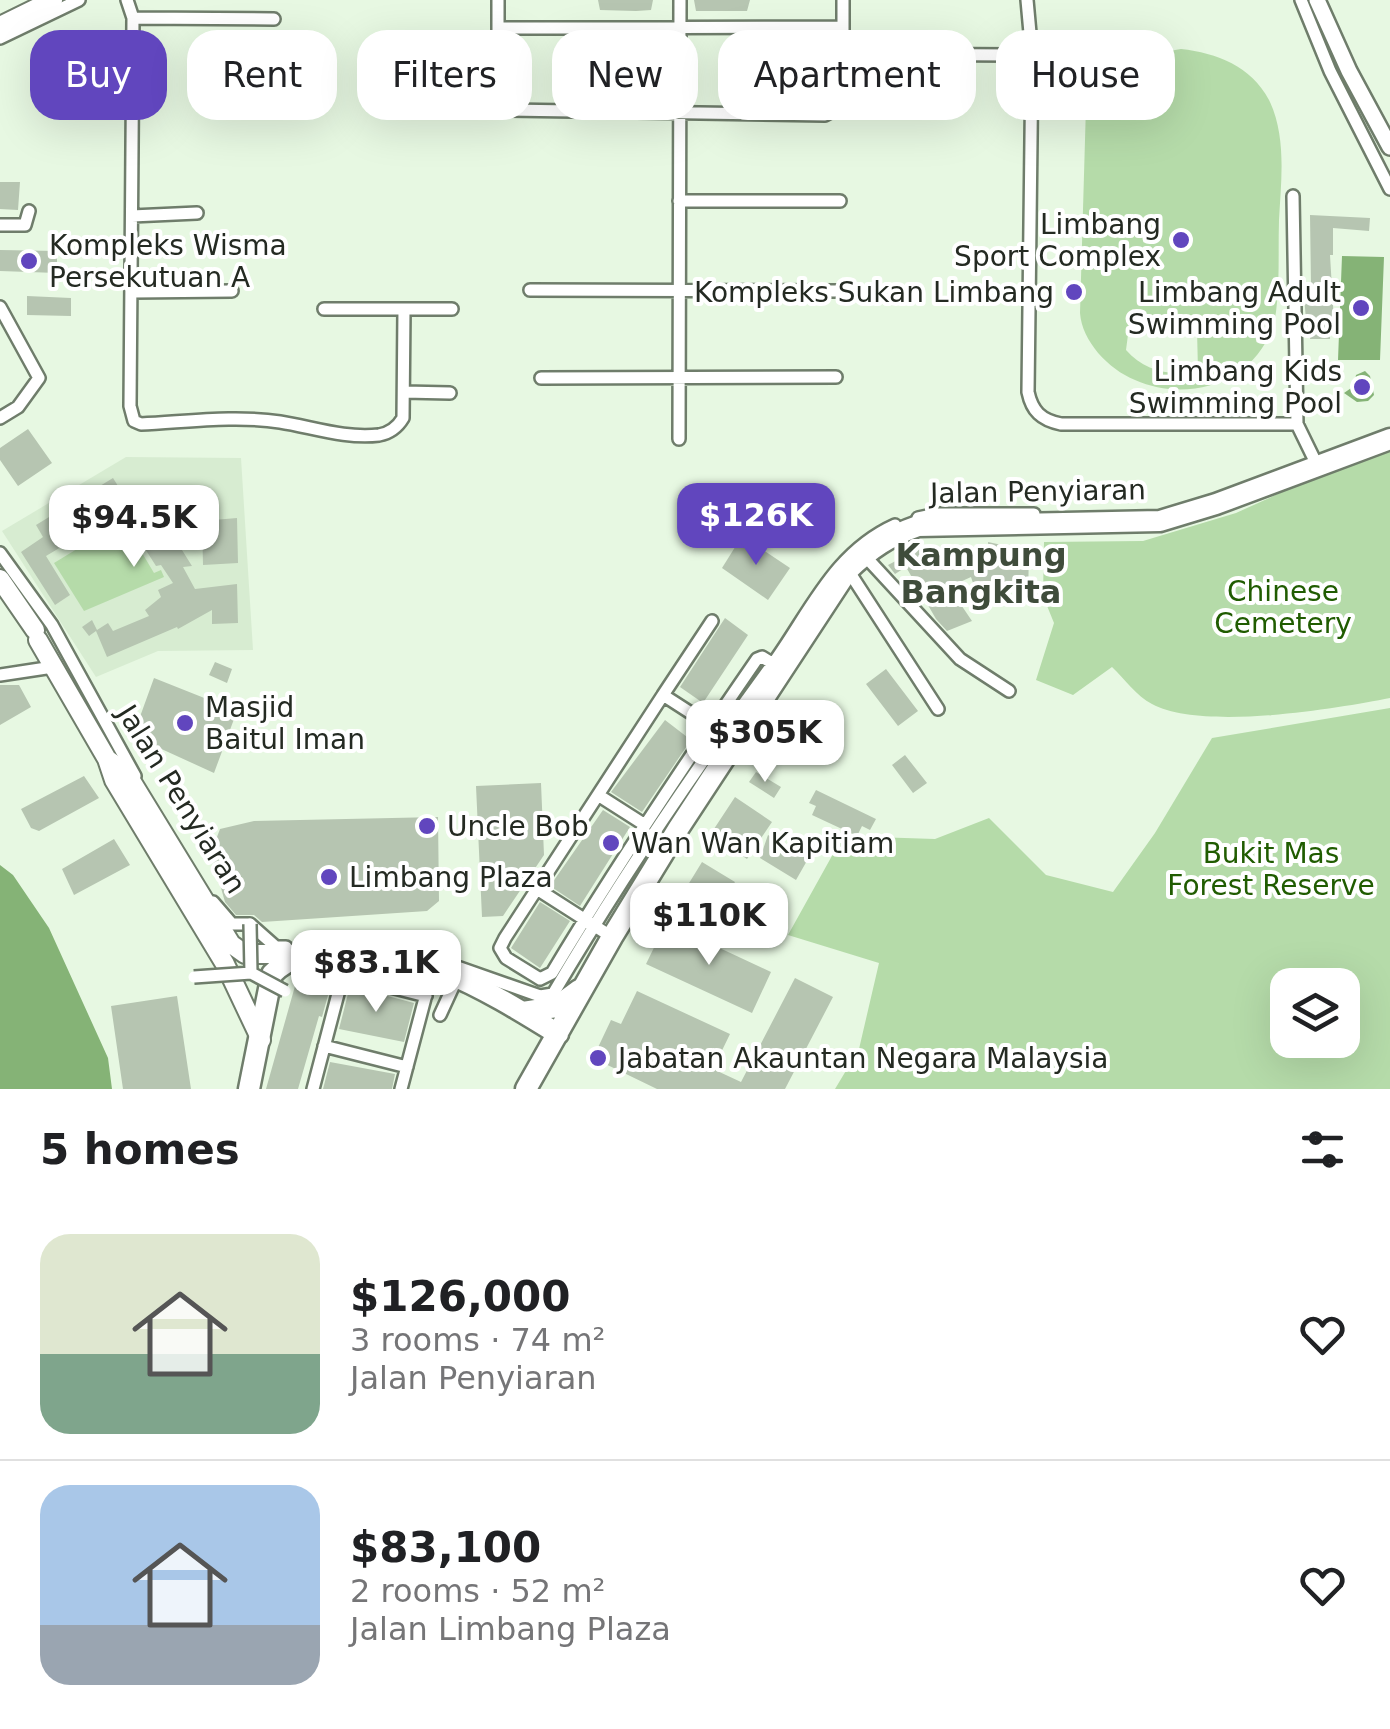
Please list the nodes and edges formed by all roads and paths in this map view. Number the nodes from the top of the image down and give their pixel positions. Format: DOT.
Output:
graph roads {
  1 [pos="53,0"];
  2 [pos="80,0"];
  3 [pos="127,0"];
  4 [pos="498,0"];
  5 [pos="680,0"];
  6 [pos="842,0"];
  7 [pos="1027,0"];
  8 [pos="1302,0"];
  9 [pos="1317,0"];
  10 [pos="133,18"];
  11 [pos="274,19"];
  12 [pos="0,26"];
  13 [pos="498,28"];
  14 [pos="680,28"];
  15 [pos="844,28"];
  16 [pos="0,38"];
  17 [pos="552,111"];
  18 [pos="680,120"];
  19 [pos="1390,147"];
  20 [pos="1390,189"];
  21 [pos="1293,196"];
  22 [pos="840,201"];
  23 [pos="679,202"];
  24 [pos="28,212"];
  25 [pos="197,214"];
  26 [pos="132,216"];
  27 [pos="0,225"];
  28 [pos="232,290"];
  29 [pos="530,290"];
  30 [pos="679,290"];
  31 [pos="838,291"];
  32 [pos="132,292"];
  33 [pos="0,307"];
  34 [pos="324,309"];
  35 [pos="404,309"];
  36 [pos="452,309"];
  37 [pos="541,378"];
  38 [pos="679,378"];
  39 [pos="836,378"];
  40 [pos="404,392"];
  41 [pos="450,393"];
  42 [pos="0,418"];
  43 [pos="1297,424"];
  44 [pos="1390,435"];
  45 [pos="679,439"];
  46 [pos="1316,462"];
  47 [pos="0,553"];
  48 [pos="864,555"];
  49 [pos="848,570"];
  50 [pos="0,579"];
  51 [pos="712,621"];
  52 [pos="778,666"];
  53 [pos="54,667"];
  54 [pos="0,675"];
  55 [pos="1008,691"];
  56 [pos="663,695"];
  57 [pos="938,709"];
  58 [pos="728,725"];
  59 [pos="107,759"];
  60 [pos="598,795"];
  61 [pos="645,825"];
  62 [pos="538,889"];
  63 [pos="250,924"];
  64 [pos="596,927"];
  65 [pos="349,952"];
  66 [pos="307,954"];
  67 [pos="433,968"];
  68 [pos="251,973"];
  69 [pos="343,975"];
  70 [pos="194,977"];
  71 [pos="457,978"];
  72 [pos="587,981"];
  73 [pos="285,991"];
  74 [pos="426,996"];
  75 [pos="523,1012"];
  76 [pos="440,1016"];
  77 [pos="558,1034"];
  78 [pos="261,1040"];
  79 [pos="324,1046"];
  80 [pos="542,1061"];
  81 [pos="407,1067"];
  82 [pos="249,1089"];
  83 [pos="313,1089"];
  84 [pos="401,1089"];
  85 [pos="526,1089"];
  1 -- 12 [label="main road"];
  2 -- 16 [label="street"];
  3 -- 10 [label="street"];
  4 -- 13 [label="street"];
  5 -- 14 [label="street"];
  6 -- 15 [label="street"];
  7 -- 43 [label="street"];
  8 -- 20 [label="street"];
  9 -- 19 [label="main road"];
  10 -- 11 [label="street"];
  10 -- 26 [label="street"];
  13 -- 14 [label="street"];
  13 -- 17 [label="street"];
  14 -- 15 [label="street"];
  18 -- 23 [label="street"];
  21 -- 43 [label="street"];
  22 -- 23 [label="street"];
  23 -- 30 [label="street"];
  24 -- 27 [label="street"];
  25 -- 26 [label="street"];
  26 -- 32 [label="street"];
  28 -- 32 [label="street"];
  29 -- 30 [label="street"];
  30 -- 31 [label="street"];
  30 -- 38 [label="street"];
  32 -- 40 [label="street"];
  33 -- 42 [label="street"];
  34 -- 35 [label="street"];
  35 -- 36 [label="street"];
  35 -- 40 [label="street"];
  37 -- 38 [label="street"];
  38 -- 39 [label="street"];
  38 -- 45 [label="street"];
  40 -- 41 [label="street"];
  43 -- 46 [label="street"];
  44 -- 46 [label="highway"];
  46 -- 48 [label="highway"];
  46 -- 52 [label="street, Jalan Penyiaran"];
  47 -- 63 [label="street, Jalan Penyiaran"];
  48 -- 49 [label="highway"];
  48 -- 55 [label="street"];
  49 -- 52 [label="highway"];
  49 -- 57 [label="street"];
  50 -- 53 [label="main road"];
  51 -- 56 [label="street"];
  52 -- 58 [label="highway"];
  53 -- 54 [label="street"];
  53 -- 59 [label="main road"];
  56 -- 58 [label="street"];
  56 -- 60 [label="street"];
  58 -- 61 [label="street"];
  58 -- 64 [label="highway"];
  59 -- 66 [label="main road"];
  59 -- 78 [label="main road"];
  60 -- 61 [label="street"];
  60 -- 62 [label="street"];
  61 -- 64 [label="street"];
  62 -- 64 [label="street"];
  62 -- 64 [label="street"];
  63 -- 64 [label="street, Jalan Penyiaran"];
  63 -- 68 [label="street, bridge"];
  64 -- 72 [label="highway"];
  65 -- 66 [label="highway"];
  65 -- 67 [label="highway"];
  65 -- 69 [label="street"];
  66 -- 78 [label="highway"];
  67 -- 71 [label="highway"];
  67 -- 74 [label="street"];
  68 -- 70 [label="street, bridge"];
  68 -- 73 [label="street, bridge"];
  69 -- 74 [label="street"];
  69 -- 79 [label="street"];
  71 -- 75 [label="highway"];
  71 -- 76 [label="street"];
  72 -- 75 [label="highway"];
  72 -- 77 [label="highway"];
  74 -- 81 [label="street"];
  75 -- 77 [label="highway"];
  75 -- 80 [label="highway"];
  77 -- 80 [label="highway"];
  78 -- 82 [label="highway"];
  79 -- 81 [label="street"];
  79 -- 83 [label="street"];
  80 -- 85 [label="highway"];
  81 -- 84 [label="street"];
}
